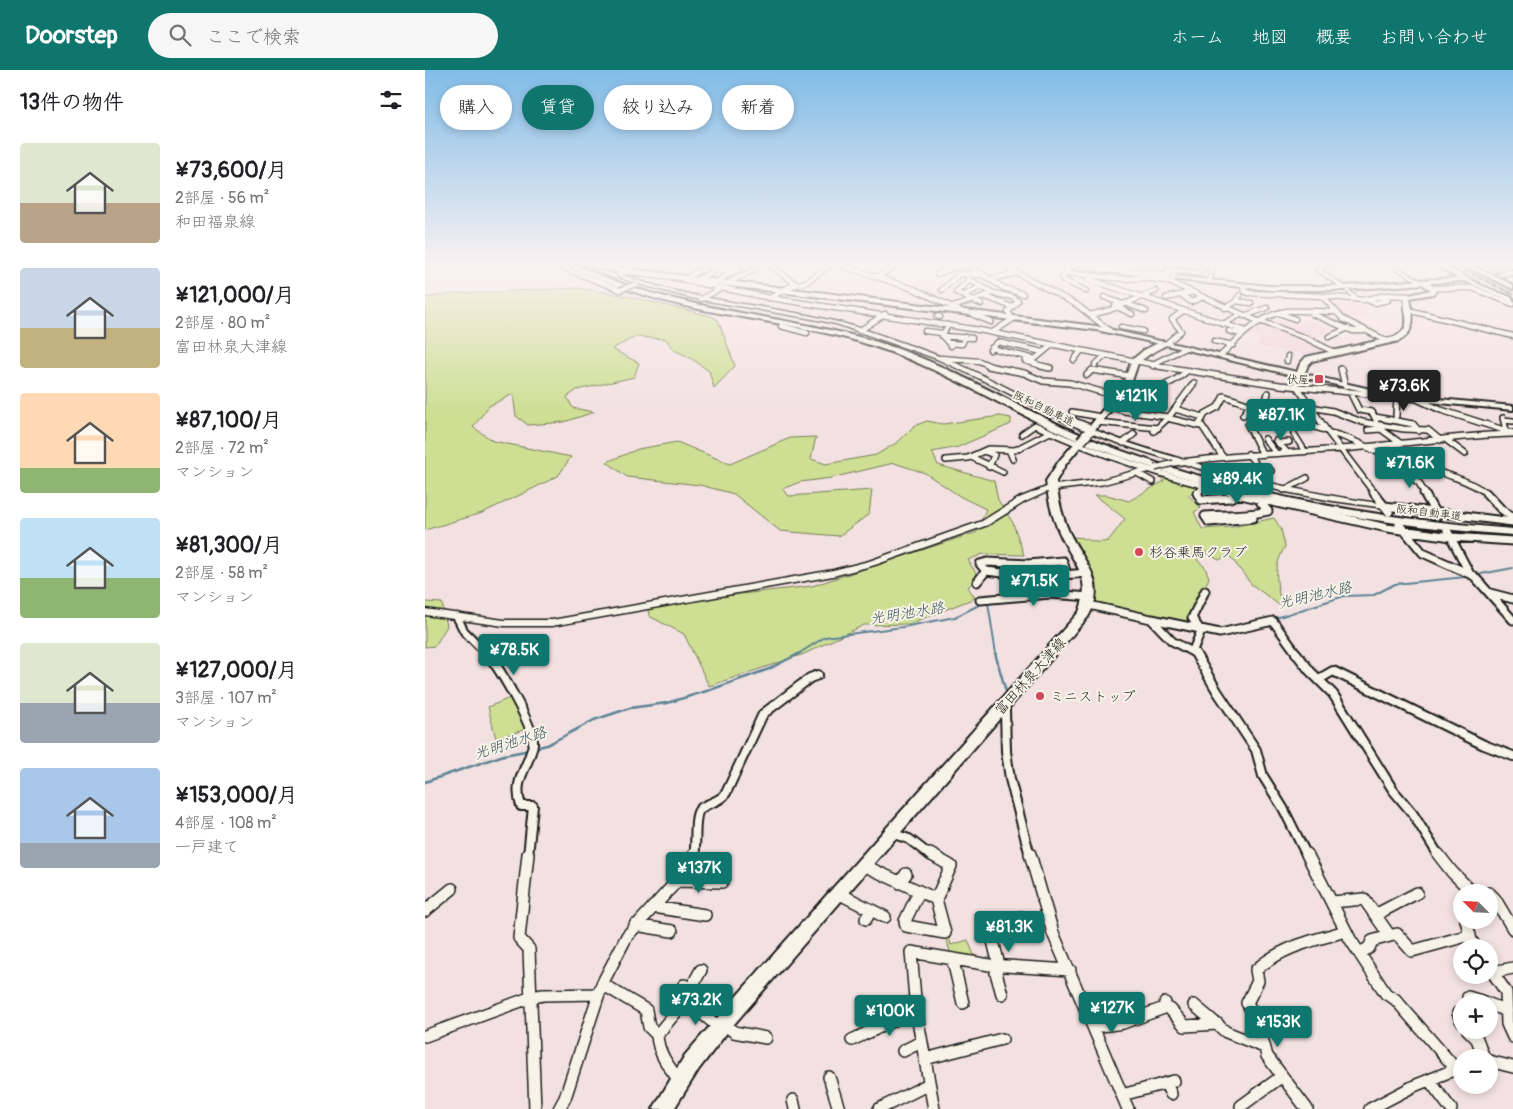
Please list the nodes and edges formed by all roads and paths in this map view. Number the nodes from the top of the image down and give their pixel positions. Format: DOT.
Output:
graph roads {
  1 [pos="744,313"];
  2 [pos="754,313"];
  3 [pos="792,313"];
  4 [pos="881,313"];
  5 [pos="974,313"];
  6 [pos="978,313"];
  7 [pos="1009,313"];
  8 [pos="1096,313"];
  9 [pos="1179,313"];
  10 [pos="1190,313"];
  11 [pos="1238,313"];
  12 [pos="1247,313"];
  13 [pos="1278,313"];
  14 [pos="1280,313"];
  15 [pos="1314,313"];
  16 [pos="1337,313"];
  17 [pos="1408,313"];
  18 [pos="1422,313"];
  19 [pos="885,314"];
  20 [pos="1090,315"];
  21 [pos="1242,315"];
  22 [pos="938,316"];
  23 [pos="1012,318"];
  24 [pos="1294,318"];
  25 [pos="933,322"];
  26 [pos="991,322"];
  27 [pos="1260,322"];
  28 [pos="949,324"];
  29 [pos="1223,324"];
  30 [pos="781,326"];
  31 [pos="1121,327"];
  32 [pos="1349,328"];
  33 [pos="1109,330"];
  34 [pos="1141,330"];
  35 [pos="859,331"];
  36 [pos="1367,331"];
  37 [pos="993,332"];
  38 [pos="1131,332"];
  39 [pos="1229,332"];
  40 [pos="807,333"];
  41 [pos="1244,333"];
  42 [pos="942,334"];
  43 [pos="1513,336"];
  44 [pos="965,337"];
  45 [pos="1329,337"];
  46 [pos="972,338"];
  47 [pos="1214,341"];
  48 [pos="1387,341"];
  49 [pos="1166,343"];
  50 [pos="1052,345"];
  51 [pos="1233,345"];
  52 [pos="1185,348"];
  53 [pos="1081,351"];
  54 [pos="1043,352"];
  55 [pos="1334,352"];
  56 [pos="1105,356"];
  57 [pos="1220,356"];
  58 [pos="1066,357"];
  59 [pos="940,358"];
  60 [pos="1029,358"];
  61 [pos="1089,362"];
  62 [pos="1135,362"];
  63 [pos="1153,366"];
  64 [pos="1050,368"];
  65 [pos="1341,369"];
  66 [pos="1187,371"];
  67 [pos="1087,375"];
  68 [pos="1300,375"];
  69 [pos="1130,376"];
  70 [pos="1194,383"];
  71 [pos="1297,386"];
  72 [pos="1345,386"];
  73 [pos="1105,393"];
  74 [pos="1268,393"];
  75 [pos="1121,394"];
  76 [pos="1352,396"];
  77 [pos="1393,396"];
  78 [pos="1419,400"];
  79 [pos="1251,404"];
  80 [pos="1110,406"];
  81 [pos="1311,407"];
  82 [pos="1513,408"];
  83 [pos="1175,409"];
  84 [pos="1264,409"];
  85 [pos="1072,412"];
  86 [pos="1243,415"];
  87 [pos="1395,416"];
  88 [pos="1168,417"];
  89 [pos="1203,417"];
  90 [pos="1375,417"];
  91 [pos="1072,420"];
  92 [pos="1513,421"];
  93 [pos="1094,426"];
  94 [pos="1201,426"];
  95 [pos="1380,426"];
  96 [pos="1404,429"];
  97 [pos="1259,430"];
  98 [pos="1368,430"];
  99 [pos="1419,430"];
  100 [pos="1506,430"];
  101 [pos="1050,432"];
  102 [pos="1328,432"];
  103 [pos="1022,434"];
  104 [pos="1294,434"];
  105 [pos="1513,434"];
  106 [pos="1131,435"];
  107 [pos="1265,439"];
  108 [pos="1443,440"];
  109 [pos="1289,442"];
  110 [pos="1416,442"];
  111 [pos="1079,443"];
  112 [pos="1123,443"];
  113 [pos="1400,443"];
  114 [pos="1364,447"];
  115 [pos="1341,448"];
  116 [pos="1009,450"];
  117 [pos="1304,450"];
  118 [pos="983,451"];
  119 [pos="1286,451"];
  120 [pos="1275,452"];
  121 [pos="1262,453"];
  122 [pos="1248,454"];
  123 [pos="1465,454"];
  124 [pos="1223,456"];
  125 [pos="1384,456"];
  126 [pos="971,457"];
  127 [pos="949,459"];
  128 [pos="1013,459"];
  129 [pos="1178,462"];
  130 [pos="1255,463"];
  131 [pos="989,467"];
  132 [pos="1147,470"];
  133 [pos="1267,470"];
  134 [pos="1003,472"];
  135 [pos="1137,473"];
  136 [pos="1229,476"];
  137 [pos="1307,478"];
  138 [pos="1153,482"];
  139 [pos="1203,486"];
  140 [pos="1052,488"];
  141 [pos="1284,490"];
  142 [pos="1239,494"];
  143 [pos="1263,500"];
  144 [pos="1387,509"];
  145 [pos="1437,516"];
  146 [pos="1253,518"];
  147 [pos="1513,518"];
  148 [pos="1513,522"];
  149 [pos="1399,524"];
  150 [pos="1513,528"];
  151 [pos="1447,530"];
  152 [pos="1405,531"];
  153 [pos="1513,532"];
  154 [pos="1452,537"];
  155 [pos="1513,540"];
  156 [pos="986,571"];
  157 [pos="1088,573"];
  158 [pos="1069,574"];
  159 [pos="1470,574"];
  160 [pos="980,581"];
  161 [pos="1073,582"];
  162 [pos="1205,591"];
  163 [pos="1489,592"];
  164 [pos="1513,598"];
  165 [pos="980,600"];
  166 [pos="1090,601"];
  167 [pos="425,612"];
  168 [pos="457,617"];
  169 [pos="1151,619"];
  170 [pos="1513,620"];
  171 [pos="1201,629"];
  172 [pos="1193,650"];
  173 [pos="818,675"];
  174 [pos="1319,679"];
  175 [pos="1003,707"];
  176 [pos="1513,756"];
  177 [pos="891,833"];
  178 [pos="863,865"];
  179 [pos="677,881"];
  180 [pos="722,882"];
  181 [pos="1464,884"];
  182 [pos="452,889"];
  183 [pos="919,892"];
  184 [pos="837,893"];
  185 [pos="1417,893"];
  186 [pos="935,899"];
  187 [pos="1332,902"];
  188 [pos="1498,904"];
  189 [pos="653,907"];
  190 [pos="425,911"];
  191 [pos="705,914"];
  192 [pos="1375,915"];
  193 [pos="885,917"];
  194 [pos="1021,917"];
  195 [pos="635,925"];
  196 [pos="1468,929"];
  197 [pos="1513,929"];
  198 [pos="672,931"];
  199 [pos="1346,931"];
  200 [pos="1470,935"];
  201 [pos="1389,936"];
  202 [pos="1472,939"];
  203 [pos="1359,953"];
  204 [pos="953,961"];
  205 [pos="997,965"];
  206 [pos="1513,968"];
  207 [pos="1498,969"];
  208 [pos="701,970"];
  209 [pos="1070,970"];
  210 [pos="1498,980"];
  211 [pos="600,989"];
  212 [pos="1001,994"];
  213 [pos="532,997"];
  214 [pos="689,1003"];
  215 [pos="963,1004"];
  216 [pos="1194,1005"];
  217 [pos="1498,1008"];
  218 [pos="916,1010"];
  219 [pos="1507,1011"];
  220 [pos="1219,1024"];
  221 [pos="722,1026"];
  222 [pos="1095,1026"];
  223 [pos="657,1035"];
  224 [pos="425,1036"];
  225 [pos="1513,1037"];
  226 [pos="766,1038"];
  227 [pos="1002,1039"];
  228 [pos="852,1040"];
  229 [pos="921,1042"];
  230 [pos="1264,1047"];
  231 [pos="903,1051"];
  232 [pos="925,1059"];
  233 [pos="1453,1063"];
  234 [pos="1498,1063"];
  235 [pos="1513,1067"];
  236 [pos="1453,1070"];
  237 [pos="829,1077"];
  238 [pos="1281,1077"];
  239 [pos="680,1080"];
  240 [pos="1429,1080"];
  241 [pos="929,1084"];
  242 [pos="1171,1086"];
  243 [pos="1122,1094"];
  244 [pos="1241,1106"];
  245 [pos="535,1109"];
  246 [pos="559,1109"];
  247 [pos="663,1109"];
  248 [pos="839,1109"];
  249 [pos="879,1109"];
  250 [pos="934,1109"];
  251 [pos="1128,1109"];
  252 [pos="1307,1109"];
  253 [pos="1370,1109"];
  254 [pos="1451,1109"];
  1 -- 153 [label="highway, 阪和自動車道"];
  2 -- 150 [label="highway, 阪和自動車道"];
  3 -- 35 [label="street"];
  4 -- 19 [label="street"];
  5 -- 26 [label="street"];
  6 -- 23 [label="main road"];
  7 -- 23 [label="street"];
  8 -- 20 [label="street"];
  9 -- 49 [label="street"];
  10 -- 29 [label="street"];
  11 -- 21 [label="street"];
  12 -- 21 [label="street"];
  13 -- 27 [label="street"];
  14 -- 24 [label="street"];
  15 -- 32 [label="street"];
  16 -- 36 [label="street"];
  17 -- 48 [label="main road"];
  18 -- 43 [label="street"];
  19 -- 25 [label="street"];
  19 -- 35 [label="street"];
  20 -- 33 [label="street"];
  21 -- 27 [label="street"];
  21 -- 29 [label="street"];
  22 -- 25 [label="street"];
  23 -- 33 [label="main road"];
  23 -- 37 [label="street"];
  25 -- 28 [label="street"];
  25 -- 42 [label="street"];
  27 -- 41 [label="street"];
  27 -- 55 [label="street"];
  28 -- 37 [label="street"];
  28 -- 42 [label="street"];
  29 -- 41 [label="street"];
  30 -- 40 [label="street"];
  31 -- 38 [label="street"];
  32 -- 36 [label="street"];
  32 -- 45 [label="street"];
  33 -- 38 [label="main road"];
  34 -- 38 [label="street"];
  35 -- 59 [label="street"];
  36 -- 48 [label="street"];
  37 -- 50 [label="street"];
  38 -- 49 [label="main road"];
  39 -- 41 [label="street"];
  41 -- 51 [label="street"];
  42 -- 44 [label="street"];
  42 -- 44 [label="street"];
  44 -- 46 [label="street"];
  47 -- 51 [label="street"];
  48 -- 55 [label="main road"];
  49 -- 52 [label="main road"];
  49 -- 62 [label="main road"];
  50 -- 53 [label="street"];
  50 -- 54 [label="street"];
  51 -- 57 [label="street"];
  52 -- 57 [label="main road"];
  52 -- 63 [label="street"];
  53 -- 56 [label="street"];
  53 -- 58 [label="street"];
  54 -- 60 [label="street"];
  54 -- 60 [label="street"];
  55 -- 68 [label="main road"];
  56 -- 61 [label="street"];
  56 -- 62 [label="street"];
  57 -- 68 [label="main road"];
  59 -- 73 [label="street"];
  59 -- 93 [label="street"];
  60 -- 64 [label="street"];
  62 -- 63 [label="street"];
  62 -- 69 [label="main road"];
  63 -- 66 [label="street"];
  65 -- 72 [label="street"];
  66 -- 71 [label="street"];
  66 -- 75 [label="street"];
  67 -- 69 [label="street"];
  68 -- 71 [label="street"];
  68 -- 72 [label="main road"];
  69 -- 75 [label="main road"];
  70 -- 83 [label="street"];
  71 -- 77 [label="street"];
  71 -- 81 [label="street"];
  72 -- 77 [label="main road"];
  74 -- 84 [label="street"];
  75 -- 80 [label="main road"];
  76 -- 90 [label="street"];
  77 -- 78 [label="main road"];
  77 -- 87 [label="street"];
  78 -- 82 [label="main road"];
  78 -- 100 [label="street"];
  79 -- 84 [label="street"];
  79 -- 86 [label="street"];
  79 -- 89 [label="street"];
  80 -- 88 [label="street"];
  80 -- 93 [label="main road"];
  81 -- 95 [label="street"];
  81 -- 102 [label="street"];
  83 -- 88 [label="street"];
  83 -- 89 [label="street"];
  84 -- 102 [label="street"];
  85 -- 93 [label="street"];
  88 -- 93 [label="street"];
  88 -- 94 [label="street"];
  89 -- 94 [label="street"];
  90 -- 95 [label="street"];
  90 -- 99 [label="street"];
  91 -- 93 [label="street"];
  92 -- 100 [label="street"];
  93 -- 111 [label="main road, bridge"];
  93 -- 112 [label="street"];
  94 -- 124 [label="street"];
  95 -- 96 [label="street"];
  95 -- 98 [label="street"];
  95 -- 113 [label="street"];
  96 -- 99 [label="street"];
  96 -- 110 [label="street"];
  97 -- 121 [label="street"];
  99 -- 108 [label="street"];
  100 -- 105 [label="street"];
  101 -- 103 [label="street"];
  101 -- 111 [label="street"];
  101 -- 116 [label="street"];
  102 -- 114 [label="street"];
  102 -- 115 [label="street"];
  104 -- 117 [label="street"];
  105 -- 108 [label="street"];
  106 -- 112 [label="street"];
  107 -- 120 [label="street"];
  108 -- 110 [label="street"];
  108 -- 123 [label="street"];
  109 -- 119 [label="street"];
  110 -- 113 [label="street"];
  111 -- 132 [label="street"];
  111 -- 140 [label="main road"];
  112 -- 129 [label="street"];
  113 -- 114 [label="street"];
  114 -- 115 [label="street"];
  114 -- 125 [label="street"];
  115 -- 117 [label="street"];
  115 -- 144 [label="street"];
  116 -- 118 [label="street"];
  116 -- 128 [label="street"];
  117 -- 119 [label="street"];
  118 -- 126 [label="street"];
  118 -- 131 [label="street"];
  119 -- 120 [label="street"];
  120 -- 121 [label="street"];
  121 -- 122 [label="street"];
  122 -- 124 [label="street"];
  122 -- 130 [label="street"];
  124 -- 129 [label="street"];
  125 -- 145 [label="street"];
  125 -- 147 [label="street"];
  126 -- 127 [label="street"];
  126 -- 131 [label="street"];
  129 -- 132 [label="street, bridge"];
  129 -- 136 [label="street"];
  131 -- 134 [label="street"];
  132 -- 135 [label="street"];
  132 -- 139 [label="street"];
  133 -- 136 [label="street"];
  135 -- 138 [label="street"];
  135 -- 140 [label="street"];
  136 -- 141 [label="street"];
  137 -- 141 [label="street"];
  139 -- 142 [label="street"];
  139 -- 142 [label="street"];
  140 -- 157 [label="main road"];
  140 -- 168 [label="street"];
  141 -- 144 [label="street"];
  142 -- 143 [label="street"];
  143 -- 146 [label="street"];
  143 -- 152 [label="street"];
  144 -- 145 [label="street"];
  145 -- 148 [label="street"];
  146 -- 146 [label="street"];
  149 -- 152 [label="street"];
  151 -- 154 [label="street"];
  152 -- 154 [label="street"];
  152 -- 159 [label="street"];
  154 -- 155 [label="street"];
  154 -- 159 [label="street"];
  156 -- 158 [label="street"];
  156 -- 158 [label="street"];
  156 -- 160 [label="street"];
  157 -- 158 [label="street"];
  157 -- 166 [label="main road"];
  158 -- 161 [label="street"];
  159 -- 163 [label="street"];
  162 -- 171 [label="street"];
  163 -- 164 [label="street"];
  163 -- 170 [label="street"];
  165 -- 166 [label="street"];
  166 -- 169 [label="street"];
  166 -- 175 [label="main road, 富田林泉大津線"];
  167 -- 168 [label="street"];
  168 -- 213 [label="street"];
  169 -- 171 [label="street"];
  169 -- 172 [label="street"];
  171 -- 172 [label="street"];
  171 -- 174 [label="street"];
  172 -- 187 [label="street"];
  173 -- 179 [label="street"];
  174 -- 176 [label="street"];
  174 -- 181 [label="street"];
  175 -- 177 [label="main road, 富田林泉大津線"];
  175 -- 209 [label="street"];
  177 -- 178 [label="main road, 富田林泉大津線"];
  177 -- 186 [label="street"];
  178 -- 183 [label="street"];
  178 -- 184 [label="main road, 富田林泉大津線"];
  179 -- 180 [label="street"];
  179 -- 189 [label="street"];
  182 -- 190 [label="street"];
  183 -- 186 [label="street"];
  183 -- 186 [label="street"];
  184 -- 193 [label="street"];
  184 -- 221 [label="main road, 富田林泉大津線"];
  185 -- 192 [label="street"];
  187 -- 192 [label="street"];
  187 -- 199 [label="street"];
  188 -- 197 [label="street"];
  189 -- 191 [label="street"];
  189 -- 195 [label="street"];
  192 -- 201 [label="street"];
  194 -- 205 [label="street"];
  195 -- 198 [label="street"];
  195 -- 211 [label="street"];
  196 -- 200 [label="street"];
  199 -- 203 [label="street"];
  199 -- 230 [label="street"];
  200 -- 201 [label="street"];
  200 -- 202 [label="street"];
  201 -- 203 [label="street"];
  203 -- 233 [label="street"];
  204 -- 205 [label="street"];
  204 -- 215 [label="street"];
  204 -- 218 [label="street"];
  205 -- 209 [label="street"];
  205 -- 212 [label="street"];
  206 -- 207 [label="street"];
  208 -- 223 [label="street"];
  209 -- 222 [label="street"];
  210 -- 219 [label="street"];
  211 -- 213 [label="street"];
  211 -- 223 [label="street"];
  211 -- 246 [label="street"];
  213 -- 224 [label="street"];
  213 -- 245 [label="street"];
  214 -- 221 [label="street"];
  216 -- 220 [label="street"];
  217 -- 219 [label="street"];
  218 -- 228 [label="street"];
  218 -- 229 [label="street"];
  219 -- 225 [label="street"];
  220 -- 222 [label="street"];
  220 -- 230 [label="street"];
  221 -- 226 [label="street"];
  221 -- 239 [label="main road, 富田林泉大津線"];
  222 -- 243 [label="street"];
  223 -- 239 [label="street"];
  227 -- 232 [label="street"];
  229 -- 231 [label="street"];
  229 -- 232 [label="street"];
  230 -- 238 [label="street"];
  232 -- 241 [label="street"];
  234 -- 235 [label="street"];
  236 -- 240 [label="street"];
  237 -- 248 [label="street"];
  238 -- 244 [label="street"];
  238 -- 252 [label="street"];
  239 -- 247 [label="main road, 富田林泉大津線"];
  240 -- 253 [label="street"];
  240 -- 254 [label="street"];
  241 -- 249 [label="street"];
  241 -- 250 [label="street"];
  242 -- 243 [label="street"];
  243 -- 251 [label="street"];
}
